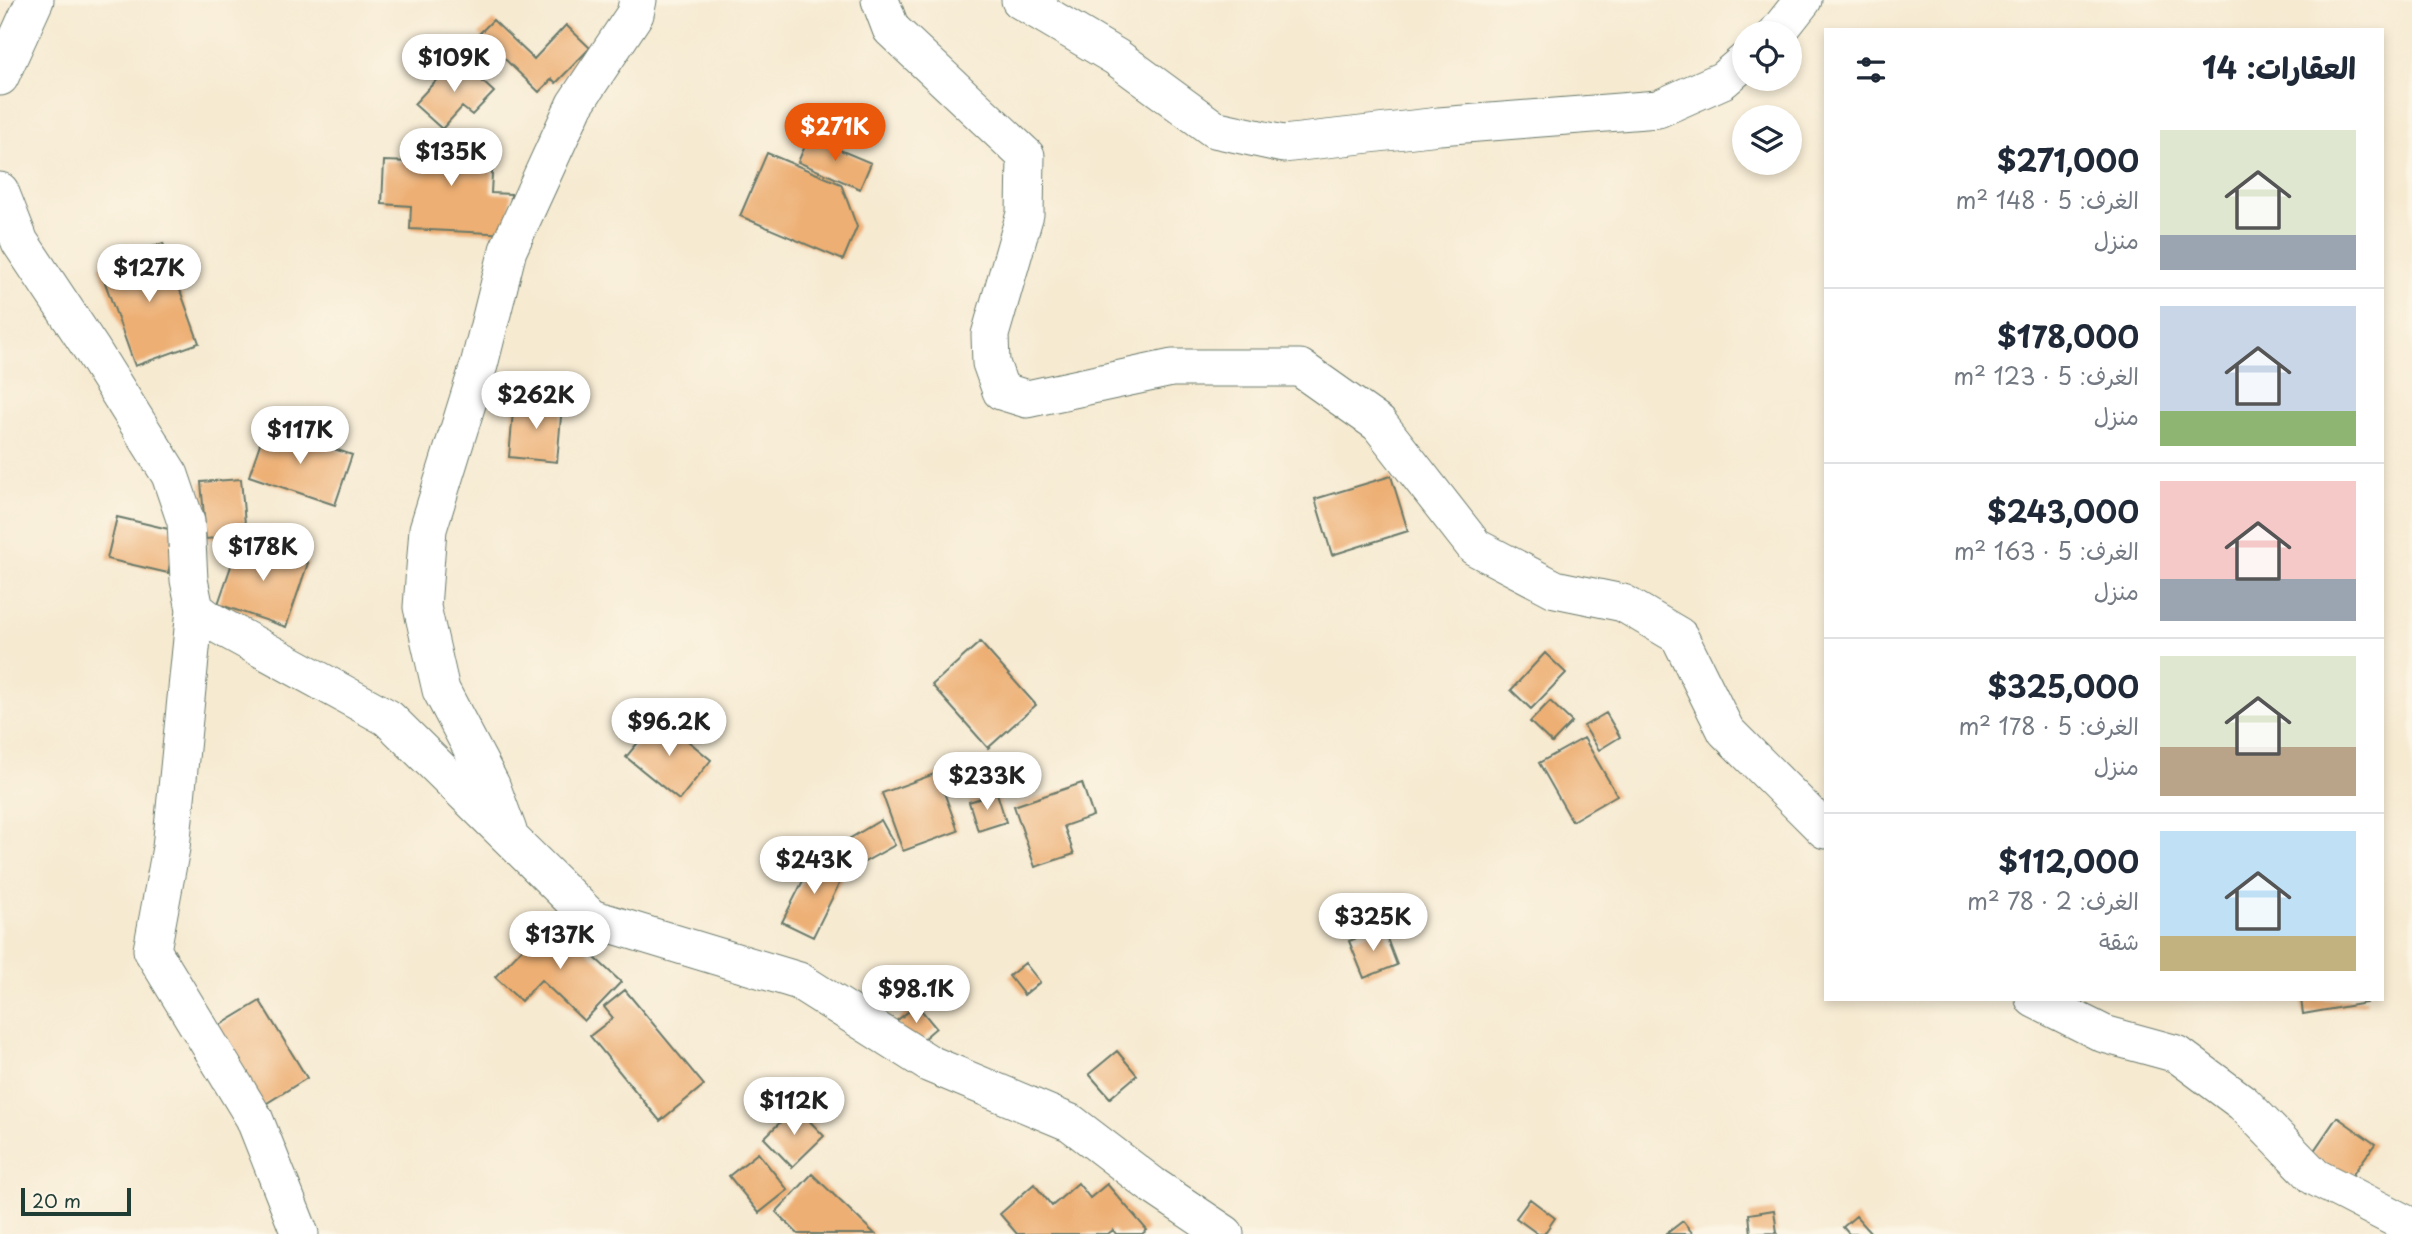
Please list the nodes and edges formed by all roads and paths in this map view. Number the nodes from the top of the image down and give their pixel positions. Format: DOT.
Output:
graph roads {
  1 [pos="35,0"];
  2 [pos="638,0"];
  3 [pos="880,0"];
  4 [pos="1020,0"];
  5 [pos="1802,0"];
  6 [pos="1786,21"];
  7 [pos="1732,72"];
  8 [pos="0,77"];
  9 [pos="0,191"];
  10 [pos="195,609"];
  11 [pos="1824,829"];
  12 [pos="513,842"];
  13 [pos="2038,1001"];
  14 [pos="2412,1227"];
  15 [pos="300,1234"];
  16 [pos="1225,1234"];
  1 -- 8 [label="street"];
  2 -- 12 [label="street"];
  3 -- 11 [label="street"];
  4 -- 7 [label="street"];
  5 -- 6 [label="street"];
  9 -- 10 [label="street"];
  10 -- 12 [label="street"];
  10 -- 15 [label="street"];
  12 -- 16 [label="street"];
  13 -- 14 [label="street"];
}
